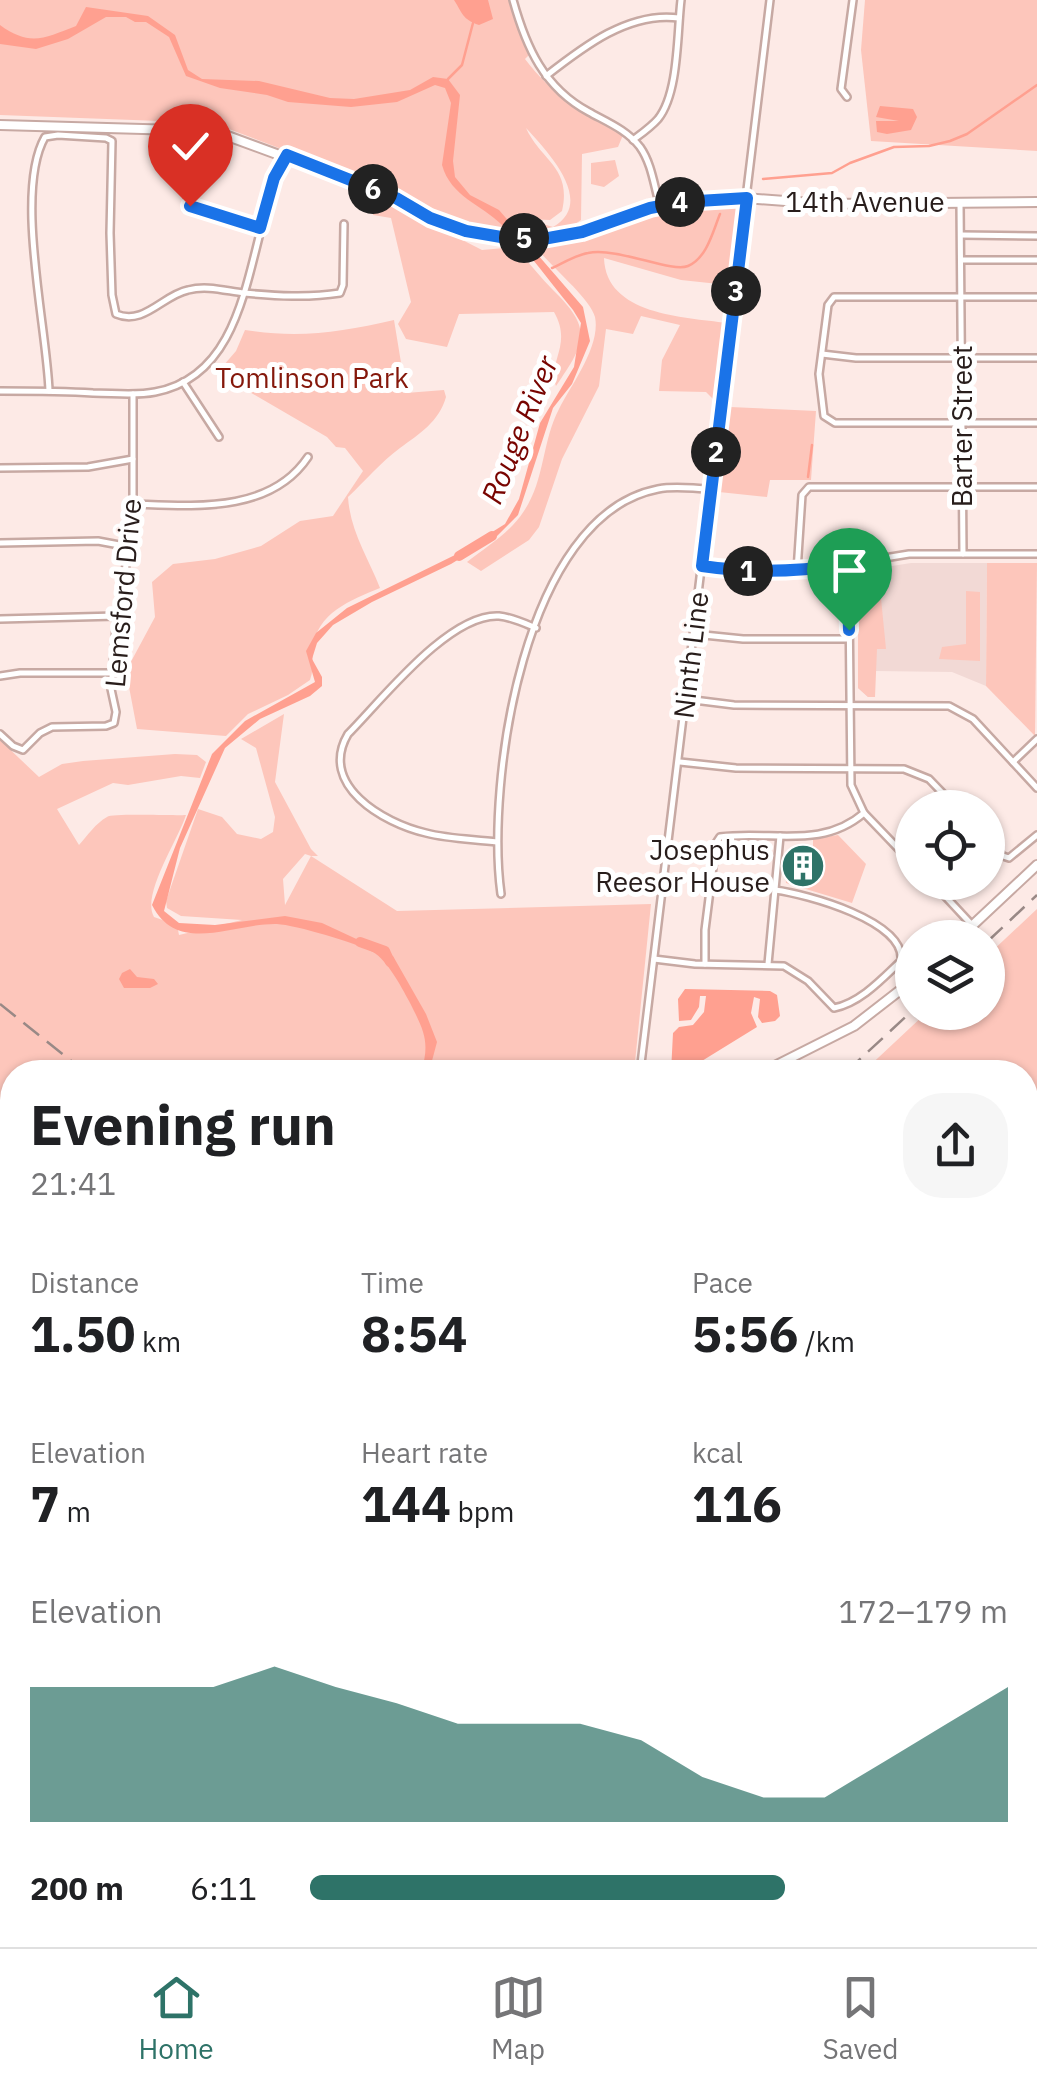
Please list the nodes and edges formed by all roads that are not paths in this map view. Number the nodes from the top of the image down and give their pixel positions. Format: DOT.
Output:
graph roads {
  1 [pos="514,0"];
  2 [pos="681,0"];
  3 [pos="770,0"];
  4 [pos="853,0"];
  5 [pos="678,18"];
  6 [pos="546,76"];
  7 [pos="847,98"];
  8 [pos="0,124"];
  9 [pos="633,140"];
  10 [pos="194,149"];
  11 [pos="287,155"];
  12 [pos="747,198"];
  13 [pos="960,202"];
  14 [pos="1037,202"];
  15 [pos="655,207"];
  16 [pos="344,224"];
  17 [pos="260,228"];
  18 [pos="961,235"];
  19 [pos="1037,236"];
  20 [pos="961,260"];
  21 [pos="1037,260"];
  22 [pos="243,292"];
  23 [pos="962,297"];
  24 [pos="1037,297"];
  25 [pos="822,354"];
  26 [pos="962,358"];
  27 [pos="1037,358"];
  28 [pos="183,382"];
  29 [pos="0,391"];
  30 [pos="49,391"];
  31 [pos="133,394"];
  32 [pos="962,423"];
  33 [pos="1037,423"];
  34 [pos="218,436"];
  35 [pos="308,457"];
  36 [pos="133,459"];
  37 [pos="0,468"];
  38 [pos="962,486"];
  39 [pos="1037,486"];
  40 [pos="712,490"];
  41 [pos="133,504"];
  42 [pos="0,543"];
  43 [pos="130,547"];
  44 [pos="962,554"];
  45 [pos="1037,554"];
  46 [pos="843,565"];
  47 [pos="702,566"];
  48 [pos="797,571"];
  49 [pos="117,616"];
  50 [pos="0,619"];
  51 [pos="536,628"];
  52 [pos="694,634"];
  53 [pos="849,639"];
  54 [pos="113,673"];
  55 [pos="0,676"];
  56 [pos="686,699"];
  57 [pos="849,704"];
  58 [pos="0,734"];
  59 [pos="1037,739"];
  60 [pos="678,762"];
  61 [pos="1012,762"];
  62 [pos="849,768"];
  63 [pos="1037,788"];
  64 [pos="940,790"];
  65 [pos="864,813"];
  66 [pos="1037,835"];
  67 [pos="780,836"];
  68 [pos="496,842"];
  69 [pos="895,845"];
  70 [pos="1005,857"];
  71 [pos="1037,865"];
  72 [pos="775,890"];
  73 [pos="500,894"];
  74 [pos="948,900"];
  75 [pos="967,920"];
  76 [pos="978,920"];
  77 [pos="654,959"];
  78 [pos="706,964"];
  79 [pos="768,964"];
  80 [pos="895,994"];
  81 [pos="641,1060"];
  82 [pos="787,1060"];
  1 -- 6 [label="street"];
  2 -- 5 [label="street"];
  3 -- 12 [label="street, Ninth Line"];
  4 -- 7 [label="street"];
  5 -- 6 [label="street"];
  5 -- 9 [label="street"];
  6 -- 9 [label="street"];
  8 -- 11 [label="main road, 14th Avenue"];
  9 -- 15 [label="street"];
  10 -- 17 [label="street"];
  11 -- 15 [label="main road, 14th Avenue"];
  11 -- 17 [label="street"];
  12 -- 13 [label="main road, 14th Avenue"];
  12 -- 15 [label="main road, 14th Avenue"];
  12 -- 40 [label="street, Ninth Line"];
  13 -- 14 [label="main road, 14th Avenue"];
  13 -- 18 [label="street, Barter Street"];
  16 -- 22 [label="street"];
  17 -- 22 [label="street"];
  18 -- 19 [label="street"];
  18 -- 20 [label="street, Barter Street"];
  20 -- 21 [label="street"];
  20 -- 23 [label="street, Barter Street"];
  22 -- 28 [label="street"];
  22 -- 30 [label="street"];
  23 -- 24 [label="street"];
  23 -- 25 [label="street"];
  23 -- 26 [label="street, Barter Street"];
  25 -- 26 [label="street"];
  25 -- 32 [label="street"];
  26 -- 27 [label="street"];
  26 -- 32 [label="street, Barter Street"];
  28 -- 31 [label="street"];
  28 -- 34 [label="street"];
  29 -- 30 [label="street"];
  30 -- 31 [label="street"];
  31 -- 36 [label="street, Lemsford Drive"];
  32 -- 33 [label="street"];
  32 -- 38 [label="street, Barter Street"];
  35 -- 41 [label="street"];
  36 -- 37 [label="street"];
  36 -- 41 [label="street, Lemsford Drive"];
  38 -- 39 [label="street"];
  38 -- 44 [label="street, Barter Street"];
  38 -- 48 [label="street"];
  40 -- 47 [label="street, Ninth Line"];
  40 -- 51 [label="street"];
  41 -- 43 [label="street, Lemsford Drive"];
  42 -- 43 [label="street"];
  43 -- 49 [label="street, Lemsford Drive"];
  44 -- 45 [label="street"];
  44 -- 46 [label="street"];
  46 -- 48 [label="street"];
  46 -- 53 [label="street"];
  47 -- 48 [label="street"];
  47 -- 52 [label="street, Ninth Line"];
  49 -- 50 [label="street"];
  49 -- 54 [label="street, Lemsford Drive"];
  51 -- 68 [label="street"];
  51 -- 68 [label="street"];
  52 -- 53 [label="street"];
  52 -- 56 [label="street, Ninth Line"];
  53 -- 57 [label="street"];
  54 -- 55 [label="street"];
  54 -- 58 [label="street, Lemsford Drive"];
  56 -- 57 [label="street"];
  56 -- 60 [label="street, Ninth Line"];
  57 -- 61 [label="street"];
  57 -- 62 [label="street"];
  59 -- 61 [label="street"];
  60 -- 62 [label="street"];
  60 -- 77 [label="street, Ninth Line"];
  61 -- 63 [label="street"];
  62 -- 64 [label="street"];
  62 -- 65 [label="street"];
  65 -- 67 [label="street"];
  65 -- 69 [label="street"];
  66 -- 70 [label="street"];
  67 -- 72 [label="street"];
  67 -- 78 [label="street"];
  68 -- 73 [label="street"];
  71 -- 76 [label="main road"];
  72 -- 79 [label="street"];
  72 -- 79 [label="street"];
  74 -- 75 [label="street"];
  77 -- 78 [label="street"];
  77 -- 81 [label="street, Ninth Line"];
  78 -- 79 [label="street"];
  80 -- 82 [label="main road"];
}
